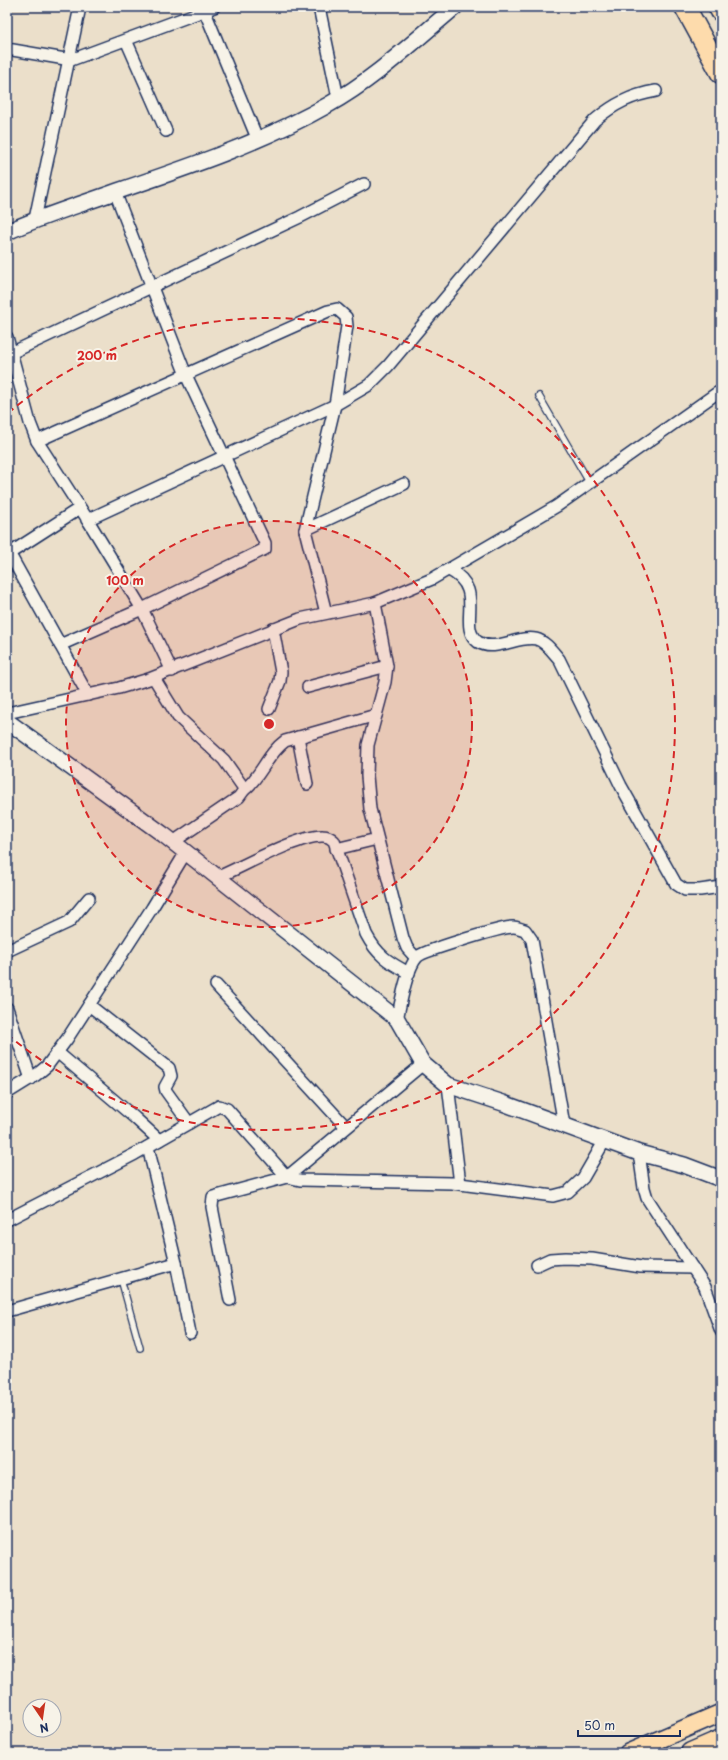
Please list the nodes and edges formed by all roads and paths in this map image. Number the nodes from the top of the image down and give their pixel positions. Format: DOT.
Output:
graph roads {
  1 [pos="80,7"];
  2 [pos="319,7"];
  3 [pos="455,7"];
  4 [pos="685,7"];
  5 [pos="719,7"];
  6 [pos="207,8"];
  7 [pos="721,11"];
  8 [pos="126,40"];
  9 [pos="7,49"];
  10 [pos="69,60"];
  11 [pos="721,73"];
  12 [pos="656,92"];
  13 [pos="338,98"];
  14 [pos="166,131"];
  15 [pos="257,138"];
  16 [pos="364,184"];
  17 [pos="115,192"];
  18 [pos="35,219"];
  19 [pos="7,232"];
  20 [pos="151,288"];
  21 [pos="7,337"];
  22 [pos="11,353"];
  23 [pos="186,375"];
  24 [pos="717,393"];
  25 [pos="539,396"];
  26 [pos="335,405"];
  27 [pos="37,441"];
  28 [pos="224,457"];
  29 [pos="589,482"];
  30 [pos="404,484"];
  31 [pos="80,508"];
  32 [pos="87,520"];
  33 [pos="305,530"];
  34 [pos="8,554"];
  35 [pos="450,570"];
  36 [pos="374,603"];
  37 [pos="142,610"];
  38 [pos="326,613"];
  39 [pos="273,629"];
  40 [pos="60,645"];
  41 [pos="387,666"];
  42 [pos="172,671"];
  43 [pos="154,678"];
  44 [pos="308,687"];
  45 [pos="88,695"];
  46 [pos="269,708"];
  47 [pos="7,713"];
  48 [pos="376,715"];
  49 [pos="7,721"];
  50 [pos="298,737"];
  51 [pos="307,784"];
  52 [pos="244,790"];
  53 [pos="377,839"];
  54 [pos="173,842"];
  55 [pos="336,849"];
  56 [pos="186,852"];
  57 [pos="218,878"];
  58 [pos="721,887"];
  59 [pos="88,898"];
  60 [pos="7,951"];
  61 [pos="416,958"];
  62 [pos="409,973"];
  63 [pos="216,985"];
  64 [pos="89,1005"];
  65 [pos="7,1008"];
  66 [pos="397,1019"];
  67 [pos="57,1052"];
  68 [pos="423,1064"];
  69 [pos="31,1079"];
  70 [pos="448,1085"];
  71 [pos="7,1093"];
  72 [pos="189,1123"];
  73 [pos="564,1125"];
  74 [pos="346,1127"];
  75 [pos="159,1140"];
  76 [pos="605,1140"];
  77 [pos="148,1147"];
  78 [pos="639,1153"];
  79 [pos="287,1177"];
  80 [pos="721,1179"];
  81 [pos="460,1184"];
  82 [pos="7,1220"];
  83 [pos="176,1263"];
  84 [pos="536,1265"];
  85 [pos="693,1268"];
  86 [pos="121,1278"];
  87 [pos="230,1300"];
  88 [pos="7,1312"];
  89 [pos="721,1330"];
  90 [pos="190,1333"];
  91 [pos="140,1348"];
  92 [pos="721,1713"];
  93 [pos="721,1740"];
  94 [pos="628,1753"];
  95 [pos="691,1753"];
  1 -- 10 [label="street"];
  2 -- 13 [label="street"];
  3 -- 13 [label="street"];
  4 -- 11 [label="highway"];
  5 -- 7 [label="highway"];
  6 -- 8 [label="street"];
  6 -- 15 [label="street"];
  8 -- 10 [label="street"];
  8 -- 14 [label="street"];
  9 -- 10 [label="street"];
  10 -- 18 [label="street"];
  12 -- 26 [label="street"];
  13 -- 15 [label="street"];
  15 -- 17 [label="street"];
  16 -- 20 [label="street"];
  17 -- 18 [label="street"];
  17 -- 20 [label="street"];
  18 -- 19 [label="street"];
  20 -- 22 [label="street"];
  20 -- 23 [label="street"];
  21 -- 22 [label="street"];
  22 -- 27 [label="street"];
  23 -- 26 [label="street"];
  23 -- 27 [label="street"];
  23 -- 28 [label="street"];
  24 -- 29 [label="street"];
  25 -- 29 [label="lane"];
  26 -- 28 [label="street"];
  26 -- 33 [label="street"];
  27 -- 31 [label="street"];
  28 -- 32 [label="street"];
  28 -- 37 [label="street"];
  29 -- 35 [label="street"];
  30 -- 33 [label="street"];
  31 -- 32 [label="street"];
  31 -- 34 [label="street"];
  32 -- 37 [label="street"];
  33 -- 38 [label="street"];
  34 -- 40 [label="street"];
  35 -- 36 [label="street"];
  35 -- 58 [label="street"];
  36 -- 38 [label="street"];
  36 -- 41 [label="street"];
  37 -- 40 [label="street"];
  37 -- 42 [label="street"];
  38 -- 39 [label="street"];
  39 -- 42 [label="street"];
  39 -- 46 [label="street"];
  40 -- 45 [label="street"];
  41 -- 44 [label="street"];
  41 -- 48 [label="street"];
  42 -- 43 [label="street"];
  43 -- 45 [label="street"];
  43 -- 52 [label="street"];
  45 -- 47 [label="street"];
  48 -- 50 [label="street"];
  48 -- 53 [label="street"];
  49 -- 54 [label="street"];
  50 -- 51 [label="street"];
  50 -- 52 [label="street"];
  52 -- 54 [label="street"];
  53 -- 55 [label="street"];
  53 -- 61 [label="street"];
  54 -- 56 [label="street"];
  55 -- 57 [label="street"];
  55 -- 62 [label="street"];
  56 -- 57 [label="street"];
  56 -- 64 [label="street"];
  57 -- 66 [label="street"];
  59 -- 60 [label="street"];
  61 -- 62 [label="street"];
  61 -- 73 [label="street"];
  62 -- 66 [label="street"];
  63 -- 74 [label="street"];
  64 -- 67 [label="street"];
  64 -- 72 [label="street"];
  65 -- 69 [label="street"];
  66 -- 68 [label="street"];
  67 -- 69 [label="street"];
  67 -- 75 [label="street"];
  68 -- 70 [label="street"];
  68 -- 74 [label="street"];
  69 -- 71 [label="street"];
  70 -- 73 [label="street"];
  70 -- 81 [label="street"];
  72 -- 75 [label="street"];
  72 -- 79 [label="street"];
  73 -- 76 [label="street"];
  74 -- 79 [label="street"];
  75 -- 77 [label="street"];
  76 -- 78 [label="street"];
  76 -- 81 [label="street"];
  77 -- 82 [label="street"];
  77 -- 83 [label="street"];
  78 -- 80 [label="street"];
  78 -- 85 [label="street"];
  79 -- 81 [label="street"];
  79 -- 87 [label="street"];
  83 -- 86 [label="street"];
  83 -- 90 [label="street"];
  84 -- 85 [label="street"];
  85 -- 89 [label="street"];
  86 -- 88 [label="street"];
  86 -- 91 [label="lane"];
  92 -- 94 [label="main road"];
  93 -- 95 [label="highway"];
}
